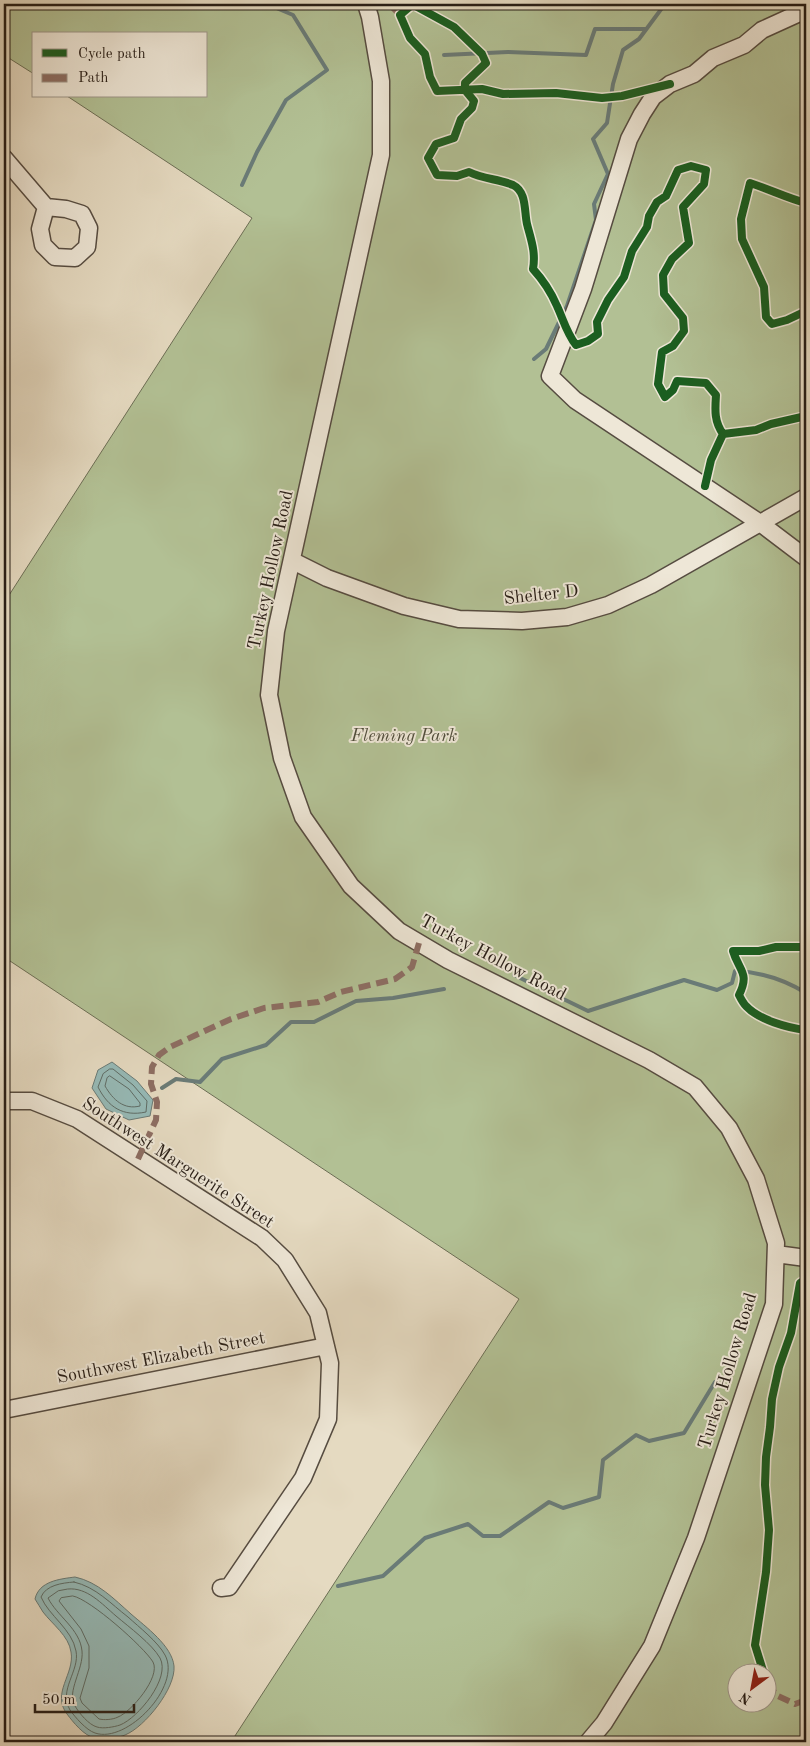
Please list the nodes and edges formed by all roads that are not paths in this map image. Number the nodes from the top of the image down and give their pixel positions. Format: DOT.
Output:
graph roads {
  1 [pos="366,4"];
  2 [pos="806,10"];
  3 [pos="4,158"];
  4 [pos="46,207"];
  5 [pos="806,497"];
  6 [pos="760,523"];
  7 [pos="806,558"];
  8 [pos="293,561"];
  9 [pos="4,1101"];
  10 [pos="776,1254"];
  11 [pos="806,1258"];
  12 [pos="326,1346"];
  13 [pos="4,1410"];
  14 [pos="221,1588"];
  15 [pos="588,1742"];
  1 -- 8 [label="street, Turkey Hollow Road"];
  2 -- 6 [label="street"];
  3 -- 4 [label="street"];
  5 -- 6 [label="street, Shelter D"];
  6 -- 7 [label="street"];
  6 -- 8 [label="street, Shelter D"];
  8 -- 10 [label="street, Turkey Hollow Road"];
  9 -- 12 [label="street, Southwest Marguerite Street"];
  10 -- 11 [label="street"];
  10 -- 15 [label="street, Turkey Hollow Road"];
  12 -- 13 [label="street, Southwest Elizabeth Street"];
  12 -- 14 [label="street, Southwest Marguerite Street"];
}
